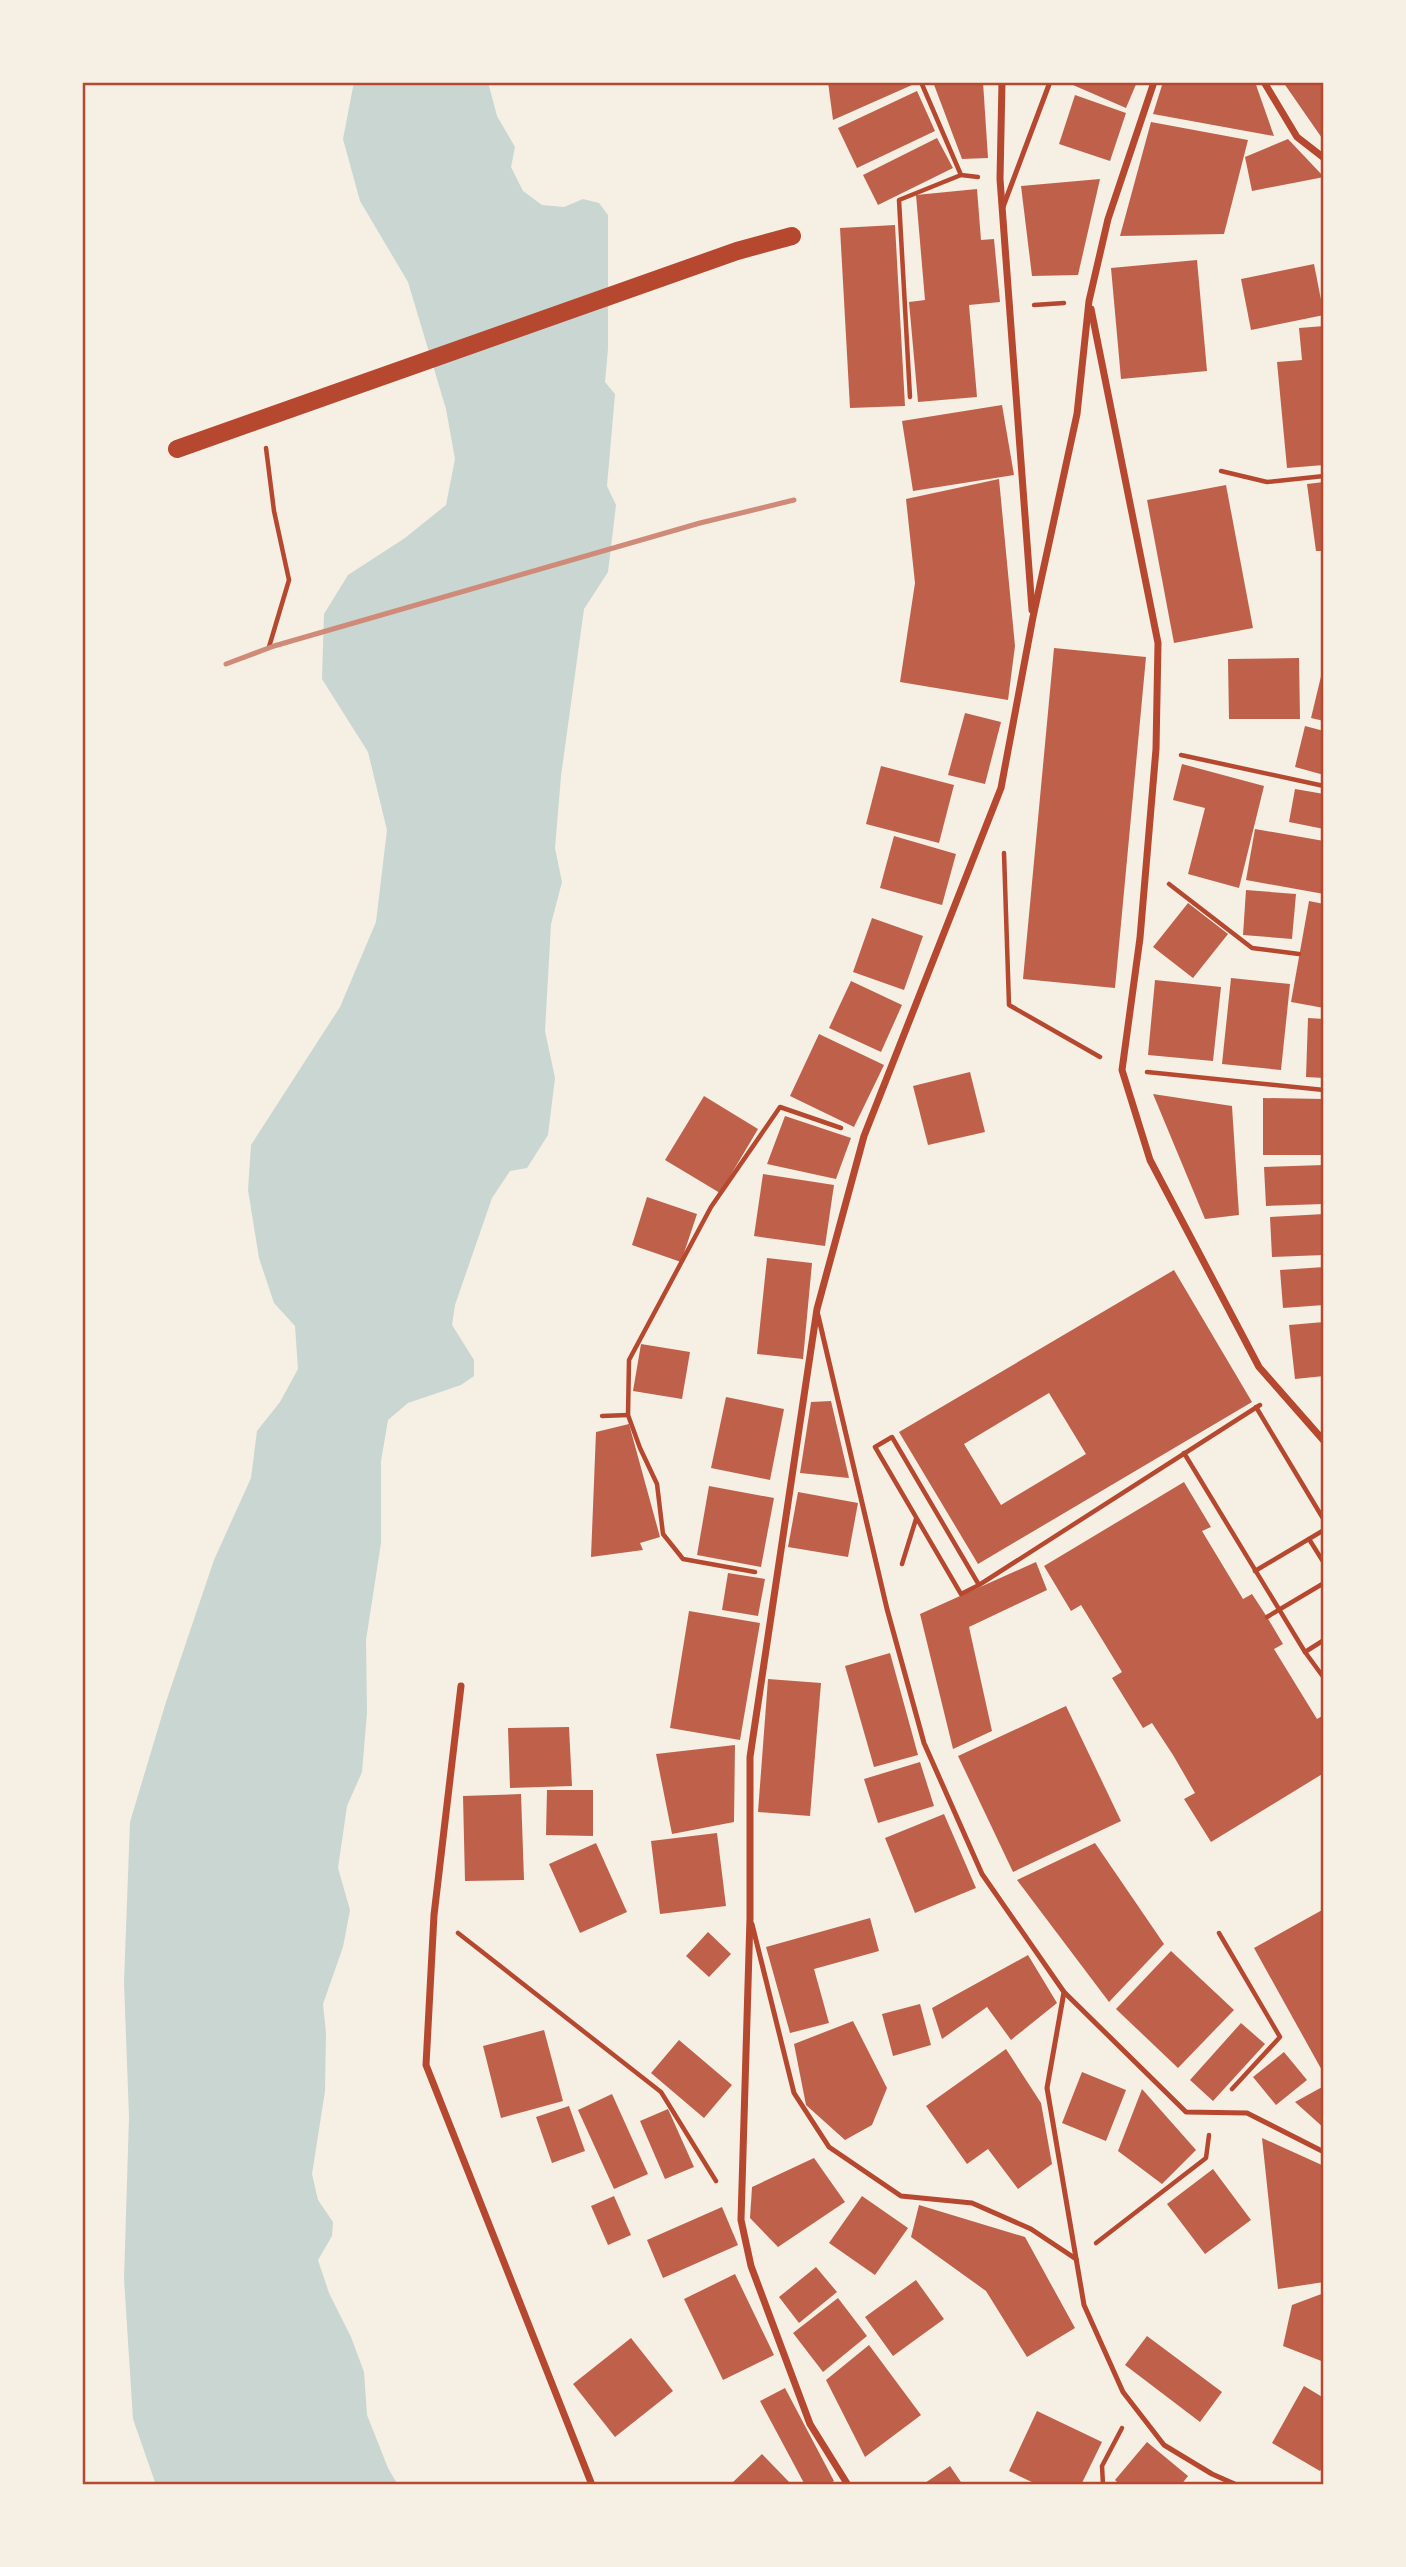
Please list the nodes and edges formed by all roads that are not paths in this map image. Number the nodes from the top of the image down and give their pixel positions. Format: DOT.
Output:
graph roads {
  1 [pos="1002,82"];
  2 [pos="1050,82"];
  3 [pos="1154,82"];
  4 [pos="1264,82"];
  5 [pos="1324,158"];
  6 [pos="1003,209"];
  7 [pos="792,236"];
  8 [pos="1089,301"];
  9 [pos="177,449"];
  10 [pos="1033,617"];
  11 [pos="817,1309"];
  12 [pos="1324,1441"];
  13 [pos="461,1686"];
  14 [pos="750,1918"];
  15 [pos="1064,1992"];
  16 [pos="1324,2152"];
  17 [pos="1076,2259"];
  18 [pos="592,2485"];
  19 [pos="848,2485"];
  20 [pos="1237,2485"];
  1 -- 6 [label="street"];
  2 -- 6 [label="lane"];
  3 -- 8 [label="street"];
  4 -- 5 [label="street"];
  6 -- 10 [label="street"];
  7 -- 9 [label="main road"];
  8 -- 10 [label="street"];
  8 -- 12 [label="street"];
  10 -- 11 [label="street"];
  11 -- 14 [label="street"];
  11 -- 15 [label="lane"];
  13 -- 18 [label="street"];
  14 -- 17 [label="lane"];
  14 -- 19 [label="street"];
  15 -- 16 [label="lane"];
  15 -- 17 [label="lane"];
  17 -- 20 [label="lane"];
}
